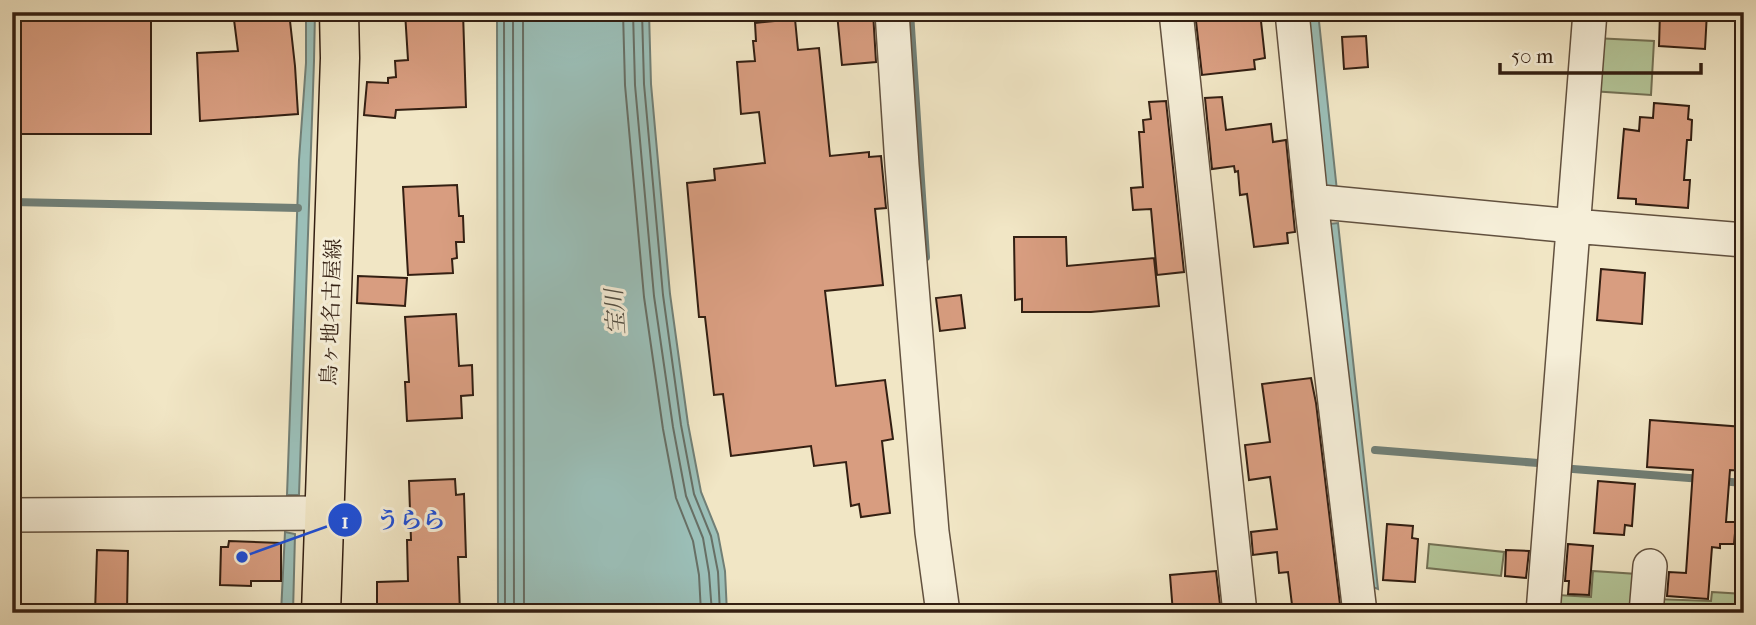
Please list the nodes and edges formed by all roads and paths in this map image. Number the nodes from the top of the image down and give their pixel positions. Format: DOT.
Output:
graph roads {
  1 [pos="339,12"];
  2 [pos="892,12"];
  3 [pos="1176,12"];
  4 [pos="1292,12"];
  5 [pos="1590,12"];
  6 [pos="1311,201"];
  7 [pos="1573,226"];
  8 [pos="1744,240"];
  9 [pos="324,513"];
  10 [pos="12,515"];
  11 [pos="1650,566"];
  12 [pos="321,613"];
  13 [pos="943,613"];
  14 [pos="1240,613"];
  15 [pos="1360,613"];
  16 [pos="1543,613"];
  17 [pos="1646,613"];
  1 -- 9 [label="main road, 鳥ヶ地名古屋線"];
  2 -- 13 [label="street"];
  3 -- 14 [label="street"];
  4 -- 6 [label="street"];
  5 -- 7 [label="street"];
  6 -- 7 [label="street"];
  6 -- 15 [label="street"];
  7 -- 8 [label="street"];
  7 -- 16 [label="street"];
  9 -- 10 [label="street"];
  9 -- 12 [label="main road, 鳥ヶ地名古屋線"];
  11 -- 17 [label="street"];
}
